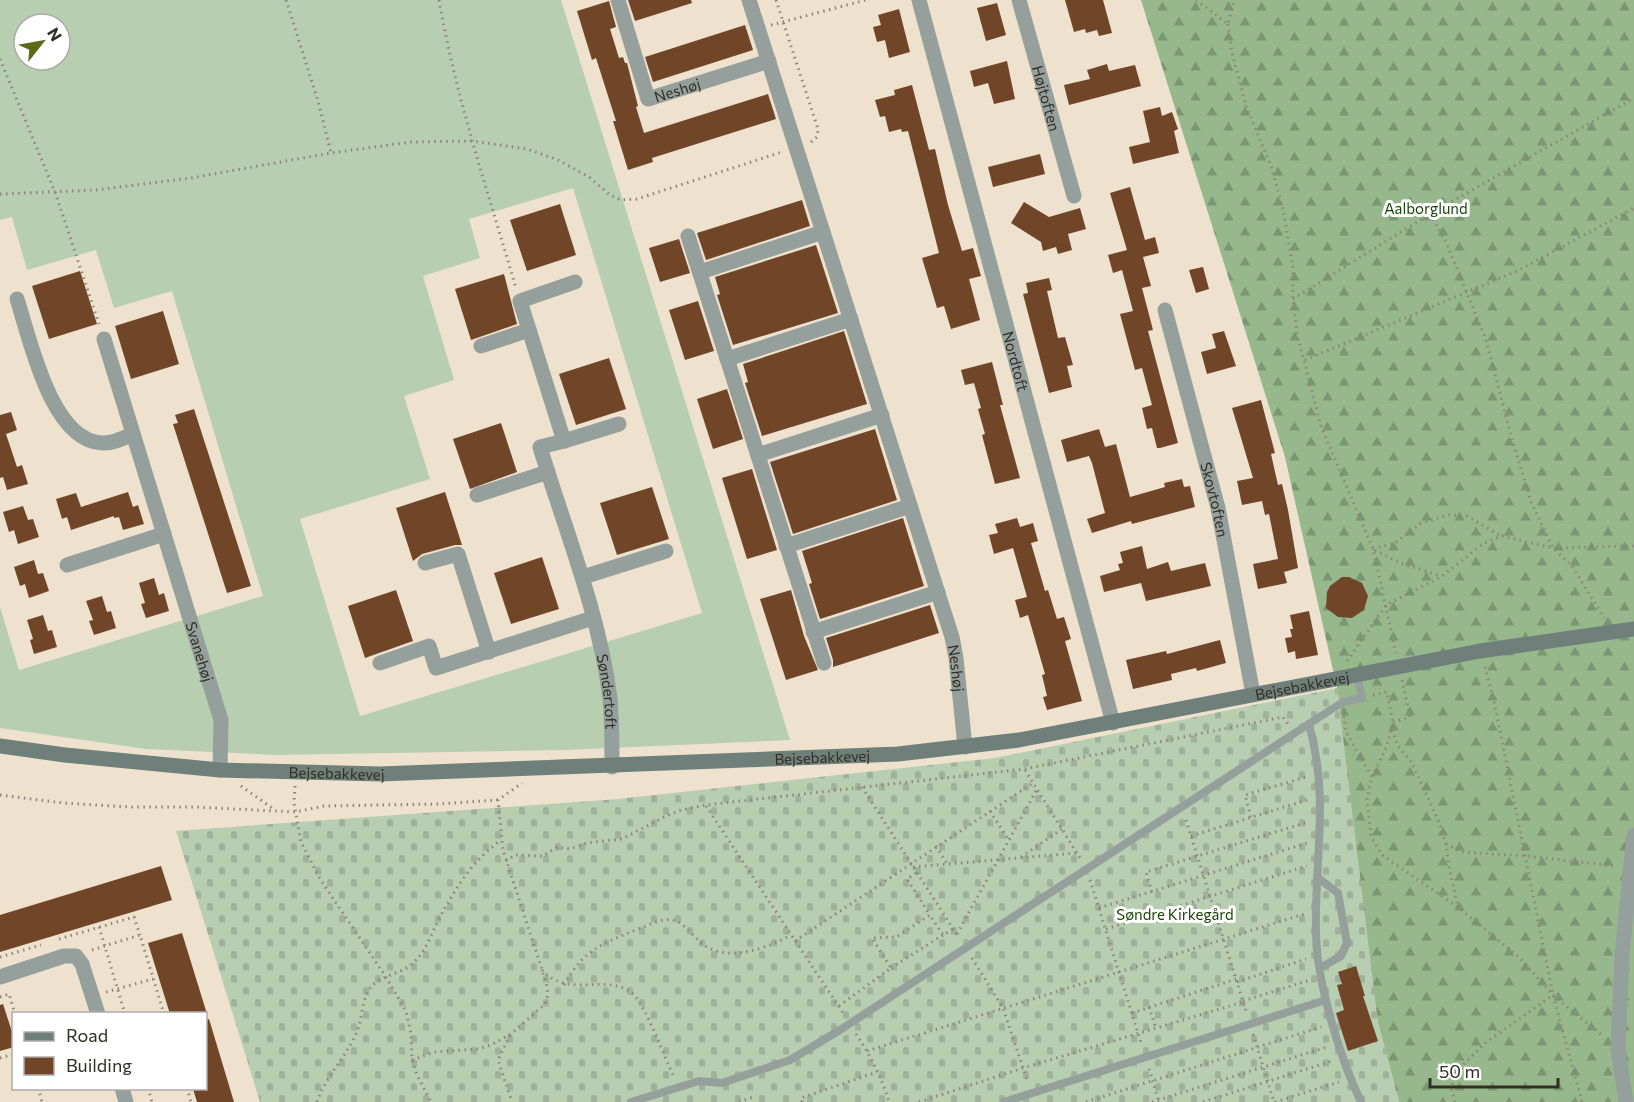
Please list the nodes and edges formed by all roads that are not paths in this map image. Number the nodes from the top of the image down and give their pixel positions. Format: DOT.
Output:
graph roads {
  1 [pos="618,0"];
  2 [pos="749,0"];
  3 [pos="919,0"];
  4 [pos="1019,0"];
  5 [pos="768,62"];
  6 [pos="1074,196"];
  7 [pos="823,232"];
  8 [pos="688,236"];
  9 [pos="700,272"];
  10 [pos="575,282"];
  11 [pos="17,299"];
  12 [pos="1165,310"];
  13 [pos="850,319"];
  14 [pos="529,330"];
  15 [pos="104,339"];
  16 [pos="481,346"];
  17 [pos="728,359"];
  18 [pos="882,415"];
  19 [pos="619,424"];
  20 [pos="133,434"];
  21 [pos="564,441"];
  22 [pos="758,455"];
  23 [pos="548,472"];
  24 [pos="477,495"];
  25 [pos="910,506"];
  26 [pos="164,534"];
  27 [pos="786,546"];
  28 [pos="666,551"];
  29 [pos="424,563"];
  30 [pos="67,566"];
  31 [pos="583,577"];
  32 [pos="938,592"];
  33 [pos="593,618"];
  34 [pos="1634,629"];
  35 [pos="813,632"];
  36 [pos="489,652"];
  37 [pos="380,663"];
  38 [pos="824,663"];
  39 [pos="1357,674"];
  40 [pos="1253,694"];
  41 [pos="1113,723"];
  42 [pos="1309,724"];
  43 [pos="0,746"];
  44 [pos="965,747"];
  45 [pos="612,767"];
  46 [pos="220,770"];
  47 [pos="1634,835"];
  48 [pos="1318,878"];
  49 [pos="1320,972"];
  50 [pos="0,977"];
  51 [pos="1326,1000"];
  52 [pos="97,1012"];
  53 [pos="631,1102"];
  54 [pos="1004,1102"];
  55 [pos="1361,1102"];
  56 [pos="1626,1102"];
  1 -- 5 [label="street, Neshøj"];
  2 -- 5 [label="street, Neshøj"];
  3 -- 41 [label="street, Nordtoft"];
  4 -- 6 [label="street, Højtoften"];
  5 -- 7 [label="street, Neshøj"];
  7 -- 9 [label="street"];
  7 -- 13 [label="street, Neshøj"];
  8 -- 9 [label="street"];
  9 -- 17 [label="street"];
  10 -- 14 [label="street"];
  11 -- 20 [label="street"];
  12 -- 40 [label="street, Skovtoften"];
  13 -- 17 [label="street"];
  13 -- 18 [label="street, Neshøj"];
  14 -- 16 [label="street"];
  14 -- 21 [label="street"];
  15 -- 20 [label="street, Svanehøj"];
  17 -- 22 [label="street"];
  18 -- 22 [label="street"];
  18 -- 25 [label="street, Neshøj"];
  19 -- 21 [label="street, Søndertoft"];
  20 -- 26 [label="street, Svanehøj"];
  21 -- 23 [label="street, Søndertoft"];
  22 -- 27 [label="street"];
  23 -- 24 [label="street"];
  23 -- 31 [label="street, Søndertoft"];
  25 -- 27 [label="street"];
  25 -- 32 [label="street, Neshøj"];
  26 -- 30 [label="street"];
  26 -- 46 [label="street, Svanehøj"];
  27 -- 35 [label="street"];
  28 -- 31 [label="street"];
  29 -- 36 [label="street"];
  31 -- 33 [label="street, Søndertoft"];
  32 -- 35 [label="street"];
  32 -- 44 [label="street, Neshøj"];
  33 -- 36 [label="street"];
  33 -- 45 [label="street, Søndertoft"];
  34 -- 39 [label="street, Bejsebakkevej"];
  35 -- 38 [label="street"];
  36 -- 37 [label="street"];
  39 -- 40 [label="street, Bejsebakkevej"];
  39 -- 42 [label="lane"];
  40 -- 41 [label="street, Bejsebakkevej"];
  41 -- 44 [label="street, Bejsebakkevej"];
  42 -- 48 [label="lane"];
  42 -- 53 [label="lane"];
  43 -- 46 [label="street, Bejsebakkevej"];
  44 -- 45 [label="street, Bejsebakkevej"];
  45 -- 46 [label="street, Bejsebakkevej"];
  47 -- 56 [label="street"];
  48 -- 49 [label="lane"];
  48 -- 49 [label="lane"];
  49 -- 51 [label="lane"];
  50 -- 52 [label="street"];
  51 -- 54 [label="lane"];
  51 -- 55 [label="lane"];
}
